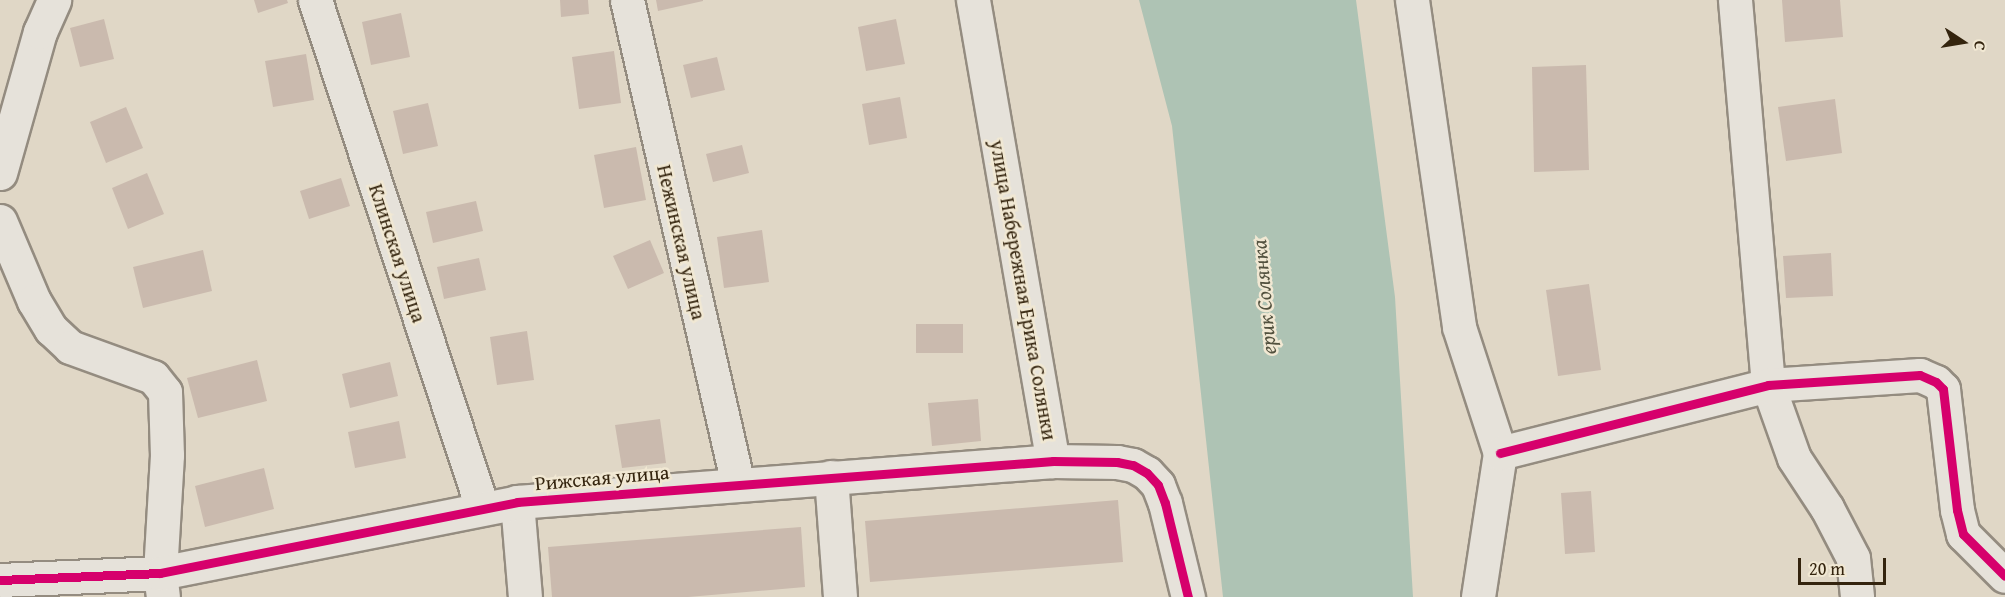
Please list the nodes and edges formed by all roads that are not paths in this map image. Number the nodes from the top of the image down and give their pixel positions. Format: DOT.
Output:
graph roads {
  1 [pos="54,0"];
  2 [pos="315,0"];
  3 [pos="627,0"];
  4 [pos="973,0"];
  5 [pos="1412,0"];
  6 [pos="1735,0"];
  7 [pos="0,173"];
  8 [pos="0,221"];
  9 [pos="1768,385"];
  10 [pos="1500,453"];
  11 [pos="1053,461"];
  12 [pos="831,477"];
  13 [pos="738,483"];
  14 [pos="517,502"];
  15 [pos="482,507"];
  16 [pos="2005,576"];
  17 [pos="0,580"];
  18 [pos="161,585"];
  19 [pos="525,597"];
  20 [pos="840,597"];
  21 [pos="1188,597"];
  22 [pos="1478,597"];
  23 [pos="1857,597"];
  1 -- 7 [label="street"];
  2 -- 15 [label="street, Клинская улица"];
  3 -- 13 [label="street, Нежинская улица"];
  4 -- 11 [label="street, улица Набережная Ерика Солянки"];
  5 -- 10 [label="street"];
  6 -- 9 [label="street"];
  8 -- 18 [label="street"];
  9 -- 10 [label="street"];
  9 -- 16 [label="street"];
  9 -- 23 [label="street"];
  10 -- 22 [label="street"];
  11 -- 12 [label="street, Рижская улица"];
  11 -- 21 [label="street, улица Набережная Ерика Солянки"];
  12 -- 13 [label="street, Рижская улица"];
  12 -- 20 [label="street"];
  13 -- 14 [label="street, Рижская улица"];
  14 -- 15 [label="street, Рижская улица"];
  14 -- 19 [label="street"];
  15 -- 18 [label="street, Рижская улица"];
  17 -- 18 [label="street, Рижская улица"];
}
